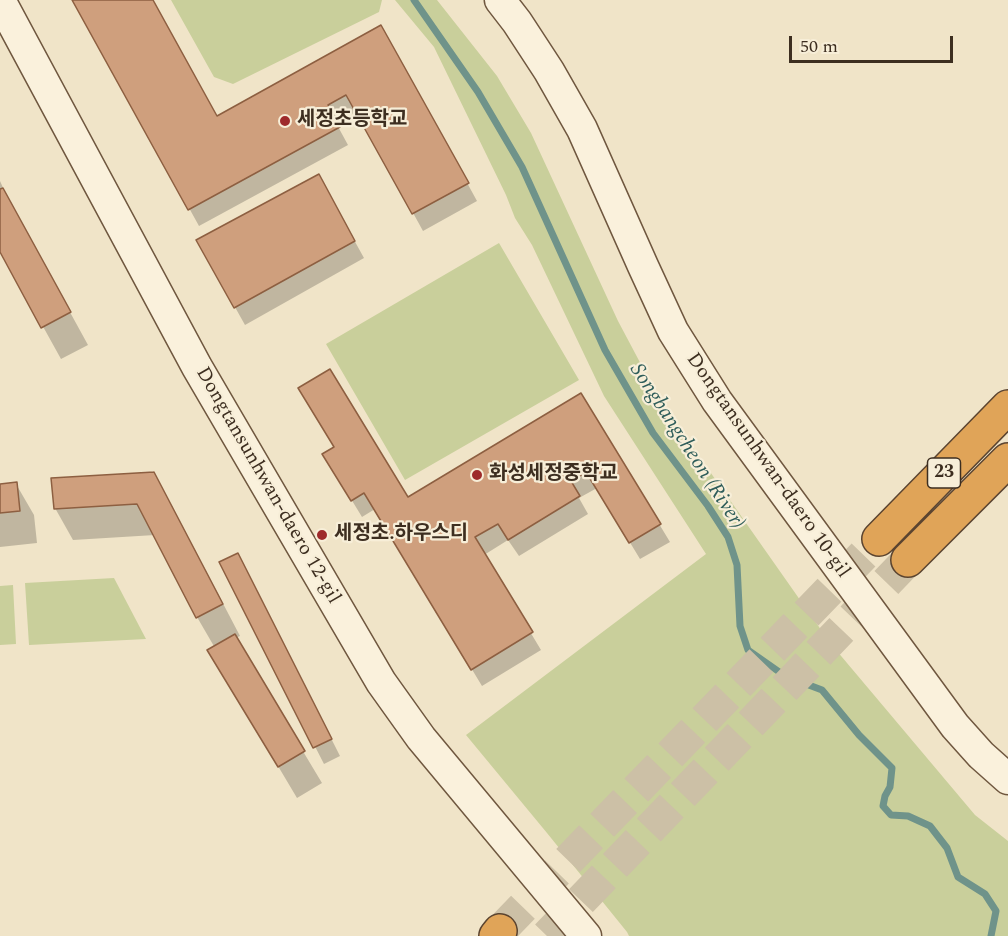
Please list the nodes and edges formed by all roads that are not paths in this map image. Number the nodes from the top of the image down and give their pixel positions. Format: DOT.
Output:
graph roads {
  1 [pos="0,0"];
  2 [pos="500,0"];
  3 [pos="1008,407"];
  4 [pos="1008,460"];
  5 [pos="879,539"];
  6 [pos="908,560"];
  7 [pos="1008,779"];
  8 [pos="586,936"];
  1 -- 8 [label="street, Dongtansunhwan-daero 12-gil"];
  2 -- 7 [label="street, Dongtansunhwan-daero 10-gil"];
  3 -- 5 [label="highway, 23"];
  4 -- 6 [label="highway, 23"];
}
